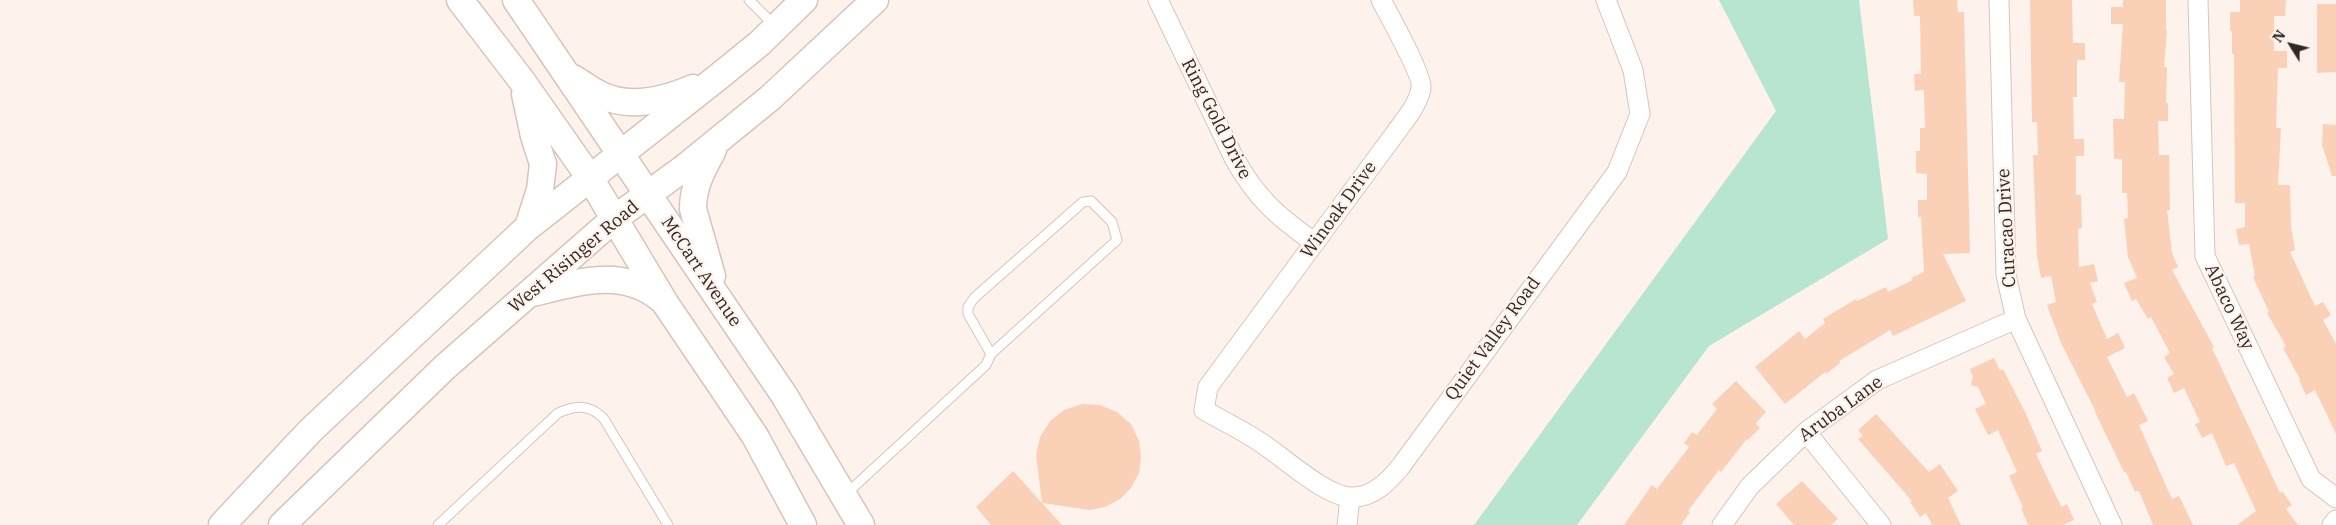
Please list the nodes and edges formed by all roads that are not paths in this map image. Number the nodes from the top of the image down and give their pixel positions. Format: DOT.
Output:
graph roads {
  1 [pos="460,0"];
  2 [pos="516,0"];
  3 [pos="749,0"];
  4 [pos="804,0"];
  5 [pos="875,0"];
  6 [pos="1158,0"];
  7 [pos="1381,0"];
  8 [pos="1606,0"];
  9 [pos="1999,0"];
  10 [pos="2198,0"];
  11 [pos="776,27"];
  12 [pos="567,74"];
  13 [pos="717,78"];
  14 [pos="522,81"];
  15 [pos="720,138"];
  16 [pos="622,154"];
  17 [pos="590,178"];
  18 [pos="649,193"];
  19 [pos="614,219"];
  20 [pos="528,227"];
  21 [pos="1315,243"];
  22 [pos="530,293"];
  23 [pos="718,298"];
  24 [pos="665,302"];
  25 [pos="2016,319"];
  26 [pos="991,354"];
  27 [pos="1806,432"];
  28 [pos="844,495"];
  29 [pos="1350,498"];
  30 [pos="2336,498"];
  31 [pos="2336,520"];
  32 [pos="799,524"];
  33 [pos="222,525"];
  34 [pos="282,525"];
  35 [pos="438,525"];
  36 [pos="668,525"];
  37 [pos="861,525"];
  38 [pos="1347,525"];
  39 [pos="1722,525"];
  40 [pos="1881,525"];
  41 [pos="2112,525"];
  42 [pos="2332,525"];
  1 -- 14 [label="main road"];
  2 -- 12 [label="main road, McCart Avenue"];
  3 -- 11 [label="lane"];
  4 -- 11 [label="main road"];
  5 -- 15 [label="main road, West Risinger Road"];
  6 -- 21 [label="street, Ring Gold Drive"];
  7 -- 21 [label="street, Winoak Drive"];
  8 -- 29 [label="street, Quiet Valley Road"];
  9 -- 25 [label="street, Curacao Drive"];
  10 -- 30 [label="street, Abaco Way"];
  11 -- 13 [label="main road"];
  12 -- 13 [label="main road"];
  12 -- 16 [label="main road, McCart Avenue"];
  13 -- 16 [label="main road"];
  14 -- 17 [label="main road"];
  14 -- 20 [label="main road"];
  15 -- 18 [label="main road, West Risinger Road"];
  15 -- 23 [label="main road"];
  16 -- 17 [label="main road"];
  16 -- 18 [label="main road, McCart Avenue"];
  17 -- 19 [label="main road"];
  17 -- 20 [label="main road"];
  18 -- 19 [label="main road, West Risinger Road"];
  18 -- 23 [label="main road, McCart Avenue"];
  19 -- 22 [label="main road, West Risinger Road"];
  19 -- 24 [label="main road"];
  20 -- 33 [label="main road"];
  21 -- 29 [label="street, Winoak Drive"];
  22 -- 24 [label="main road"];
  22 -- 34 [label="main road, West Risinger Road"];
  23 -- 28 [label="main road, McCart Avenue"];
  24 -- 32 [label="main road"];
  25 -- 27 [label="street, Aruba Lane"];
  25 -- 41 [label="street, Curacao Drive"];
  26 -- 26 [label="lane"];
  26 -- 28 [label="lane"];
  27 -- 39 [label="street, Aruba Lane"];
  27 -- 40 [label="street"];
  28 -- 37 [label="main road, McCart Avenue"];
  29 -- 38 [label="street"];
  31 -- 42 [label="street"];
  35 -- 36 [label="lane"];
}
